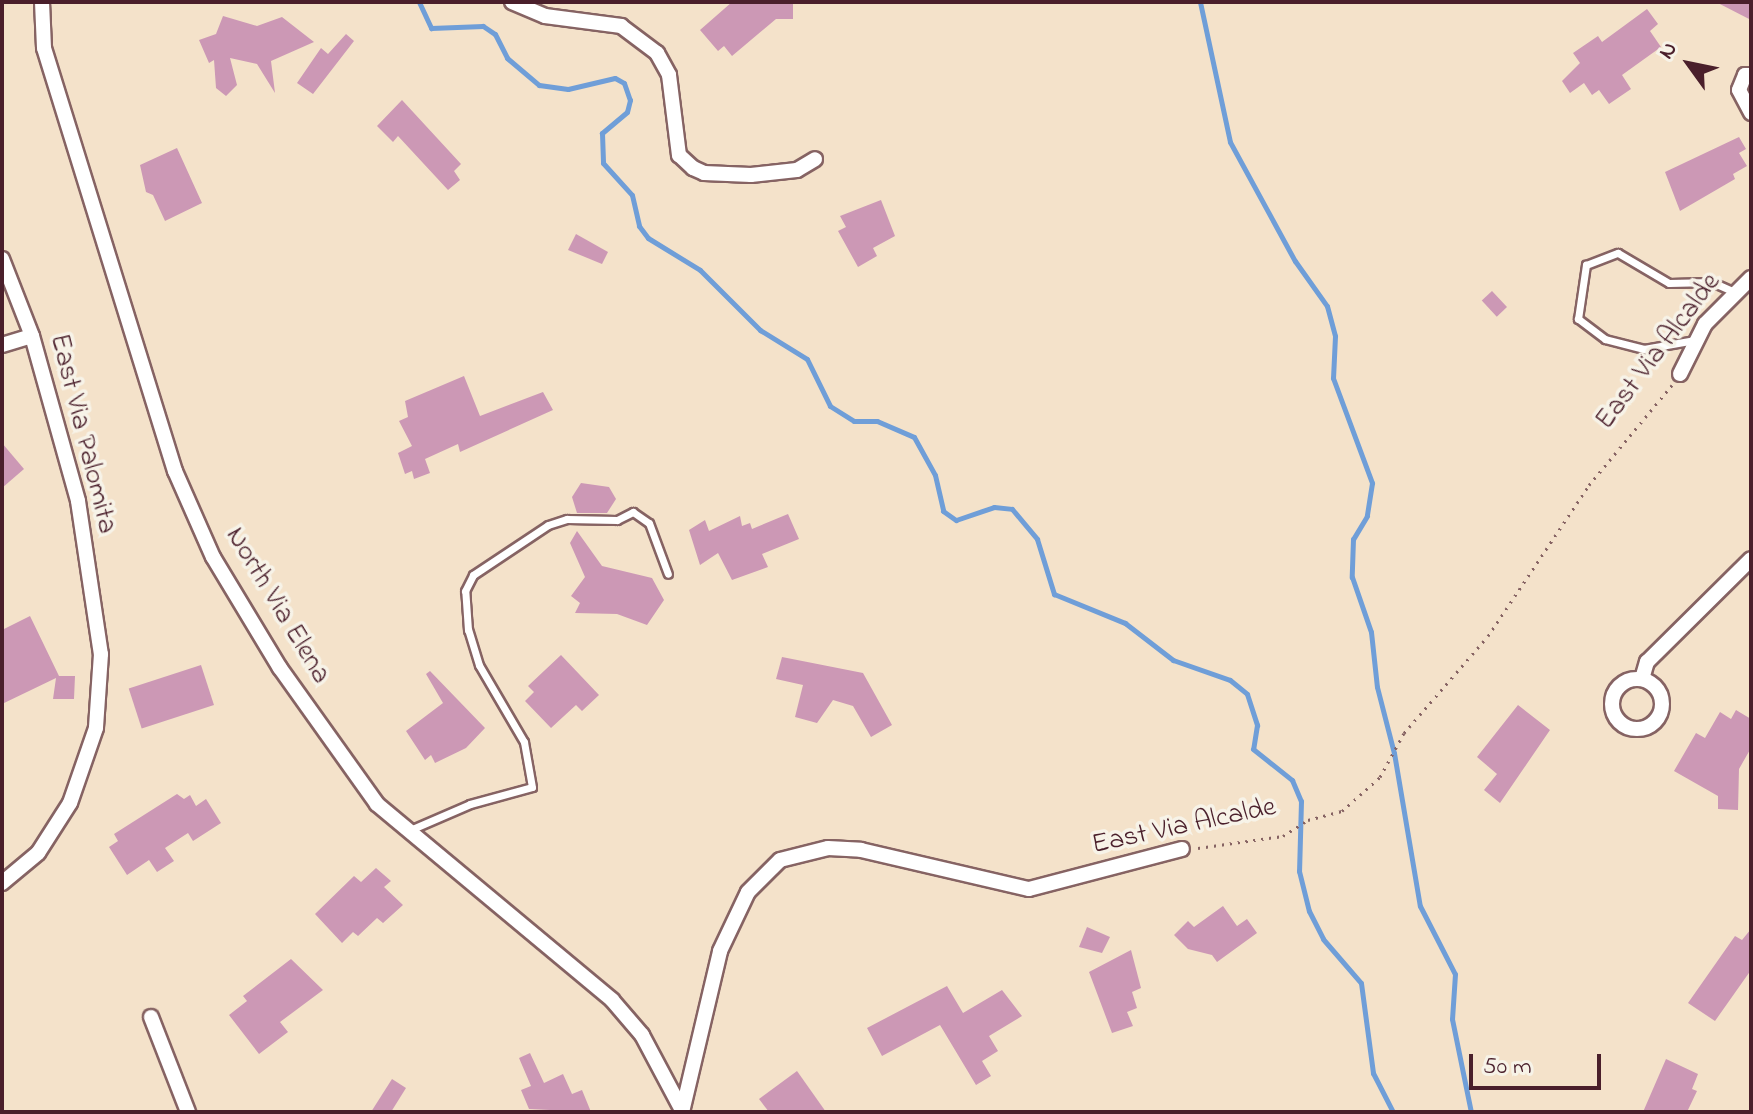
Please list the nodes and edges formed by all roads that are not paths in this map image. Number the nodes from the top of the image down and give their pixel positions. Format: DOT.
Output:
graph roads {
  1 [pos="42,2"];
  2 [pos="512,2"];
  3 [pos="1751,75"];
  4 [pos="1751,113"];
  5 [pos="815,159"];
  6 [pos="2,259"];
  7 [pos="1751,278"];
  8 [pos="1734,292"];
  9 [pos="32,336"];
  10 [pos="1698,339"];
  11 [pos="2,345"];
  12 [pos="1680,374"];
  13 [pos="1751,559"];
  14 [pos="668,574"];
  15 [pos="1642,679"];
  16 [pos="410,830"];
  17 [pos="1182,849"];
  18 [pos="2,883"];
  19 [pos="151,1017"];
  20 [pos="683,1110"];
  21 [pos="188,1112"];
  1 -- 16 [label="street, North Via Elena"];
  2 -- 5 [label="street"];
  3 -- 4 [label="street"];
  6 -- 9 [label="street, East Via Palomita"];
  7 -- 8 [label="street, East Via Alcalde"];
  8 -- 10 [label="street, East Via Alcalde"];
  8 -- 10 [label="lane"];
  9 -- 11 [label="street"];
  9 -- 18 [label="street, East Via Palomita"];
  10 -- 12 [label="street, East Via Alcalde"];
  13 -- 15 [label="street"];
  14 -- 16 [label="lane"];
  16 -- 20 [label="street, North Via Elena"];
  17 -- 20 [label="street, East Via Alcalde"];
  19 -- 21 [label="street"];
}
